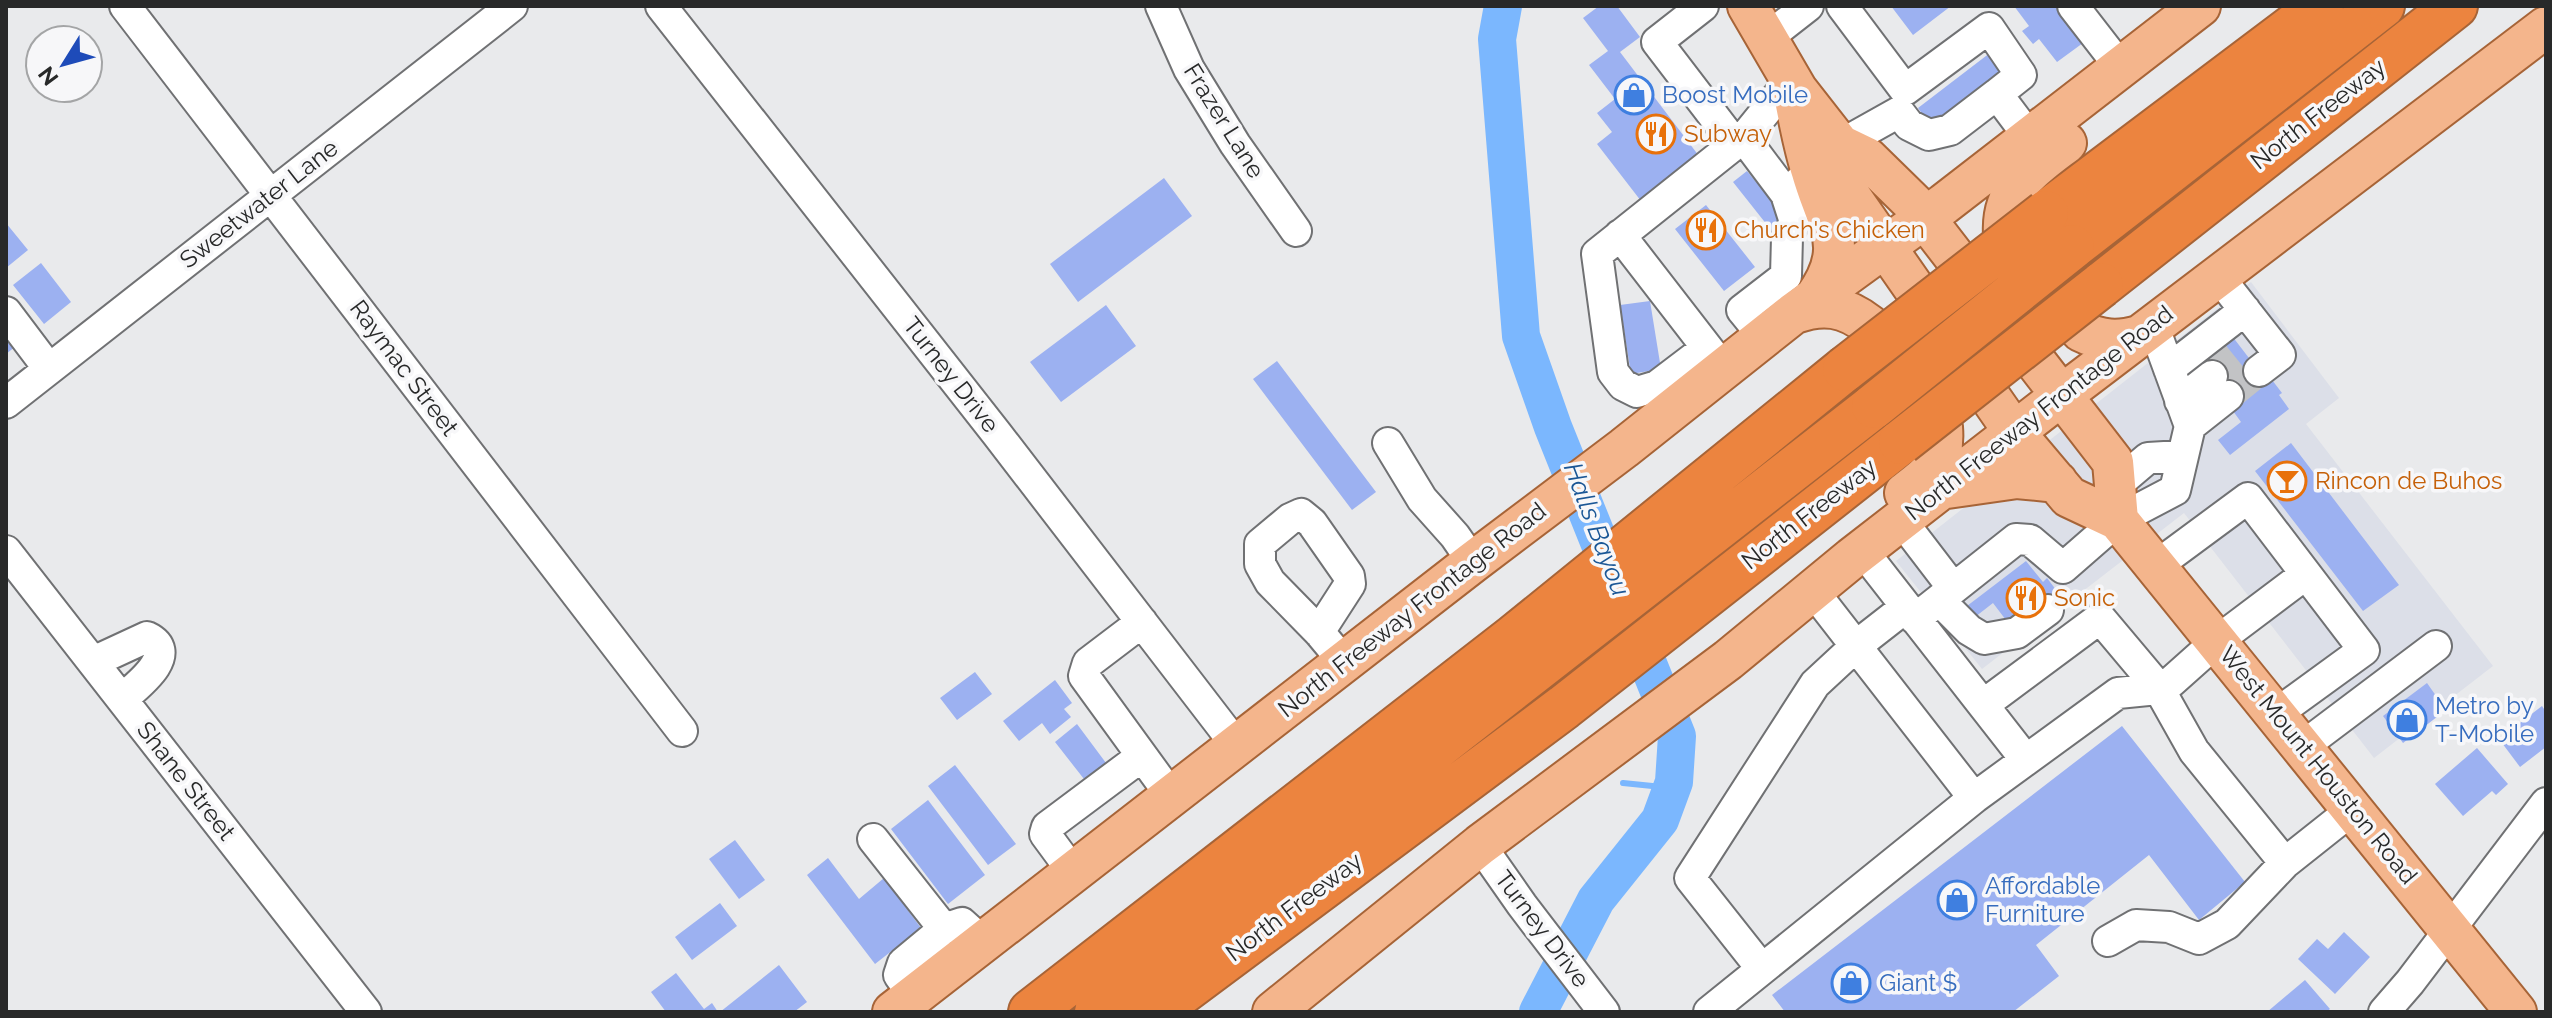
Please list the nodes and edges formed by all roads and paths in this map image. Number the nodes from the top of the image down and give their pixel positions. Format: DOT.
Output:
graph roads {
  1 [pos="125,6"];
  2 [pos="512,6"];
  3 [pos="661,6"];
  4 [pos="1161,6"];
  5 [pos="1703,6"];
  6 [pos="1808,6"];
  7 [pos="1842,6"];
  8 [pos="2200,6"];
  9 [pos="2212,6"];
  10 [pos="2321,6"];
  11 [pos="2382,6"];
  12 [pos="2455,6"];
  13 [pos="2087,11"];
  14 [pos="1762,18"];
  15 [pos="2546,27"];
  16 [pos="2121,68"];
  17 [pos="1798,90"];
  18 [pos="1997,94"];
  19 [pos="1902,101"];
  20 [pos="1850,139"];
  21 [pos="1740,141"];
  22 [pos="2015,149"];
  23 [pos="1799,184"];
  24 [pos="271,195"];
  25 [pos="1925,218"];
  26 [pos="1296,231"];
  27 [pos="1620,235"];
  28 [pos="1884,247"];
  29 [pos="2218,276"];
  30 [pos="2245,310"];
  31 [pos="6,312"];
  32 [pos="1791,316"];
  33 [pos="2146,330"];
  34 [pos="2255,352"];
  35 [pos="1716,358"];
  36 [pos="49,369"];
  37 [pos="2169,369"];
  38 [pos="2220,386"];
  39 [pos="2062,395"];
  40 [pos="6,403"];
  41 [pos="2185,413"];
  42 [pos="2015,433"];
  43 [pos="1388,443"];
  44 [pos="2057,482"];
  45 [pos="1943,488"];
  46 [pos="2117,503"];
  47 [pos="1901,520"];
  48 [pos="1862,550"];
  49 [pos="6,551"];
  50 [pos="1473,562"];
  51 [pos="2156,566"];
  52 [pos="2306,574"];
  53 [pos="1813,591"];
  54 [pos="2058,592"];
  55 [pos="1949,601"];
  56 [pos="1911,613"];
  57 [pos="1142,622"];
  58 [pos="1319,632"];
  59 [pos="2217,641"];
  60 [pos="1856,646"];
  61 [pos="2436,646"];
  62 [pos="1523,655"];
  63 [pos="1728,660"];
  64 [pos="93,662"];
  65 [pos="1344,662"];
  66 [pos="2345,664"];
  67 [pos="2158,687"];
  68 [pos="2368,697"];
  69 [pos="122,699"];
  70 [pos="1983,705"];
  71 [pos="2276,714"];
  72 [pos="682,731"];
  73 [pos="1237,746"];
  74 [pos="2302,747"];
  75 [pos="1142,756"];
  76 [pos="2026,760"];
  77 [pos="1172,797"];
  78 [pos="1974,798"];
  79 [pos="2546,803"];
  80 [pos="2353,809"];
  81 [pos="873,839"];
  82 [pos="1480,845"];
  83 [pos="2285,863"];
  84 [pos="1073,872"];
  85 [pos="2450,928"];
  86 [pos="2108,941"];
  87 [pos="1762,969"];
  88 [pos="923,971"];
  89 [pos="366,1012"];
  90 [pos="1031,1012"];
  91 [pos="1097,1012"];
  92 [pos="1155,1012"];
  93 [pos="1273,1012"];
  94 [pos="1604,1012"];
  95 [pos="1709,1012"];
  96 [pos="2384,1012"];
  97 [pos="2516,1012"];
  1 -- 24 [label="street, Raymac Street"];
  2 -- 24 [label="street, Sweetwater Lane"];
  3 -- 57 [label="street, Turney Drive"];
  4 -- 26 [label="street, Frazer Lane"];
  5 -- 21 [label="street"];
  6 -- 14 [label="street"];
  7 -- 19 [label="street"];
  8 -- 16 [label="main road, North Freeway Frontage Road"];
  9 -- 33 [label="main road"];
  10 -- 62 [label="highway, North Freeway, bridge"];
  11 -- 62 [label="highway, North Freeway, bridge"];
  12 -- 92 [label="highway, North Freeway, bridge"];
  13 -- 16 [label="street"];
  14 -- 17 [label="main road, West Mount Houston Road"];
  15 -- 29 [label="main road, North Freeway Frontage Road"];
  16 -- 22 [label="main road, North Freeway Frontage Road"];
  17 -- 20 [label="main road, West Mount Houston Road"];
  17 -- 21 [label="street"];
  17 -- 23 [label="main road"];
  18 -- 19 [label="street"];
  18 -- 19 [label="street"];
  18 -- 22 [label="street"];
  19 -- 20 [label="street"];
  20 -- 22 [label="main road"];
  20 -- 23 [label="street"];
  20 -- 25 [label="main road, West Mount Houston Road"];
  20 -- 28 [label="main road, West Mount Houston Road"];
  21 -- 23 [label="street"];
  21 -- 27 [label="street"];
  22 -- 25 [label="main road, North Freeway Frontage Road"];
  23 -- 32 [label="main road"];
  23 -- 32 [label="street"];
  24 -- 36 [label="street, Sweetwater Lane"];
  24 -- 72 [label="street, Raymac Street"];
  25 -- 28 [label="main road, North Freeway Frontage Road"];
  25 -- 39 [label="main road, West Mount Houston Road"];
  27 -- 35 [label="street"];
  27 -- 35 [label="street"];
  28 -- 32 [label="main road, North Freeway Frontage Road"];
  28 -- 42 [label="main road, West Mount Houston Road"];
  29 -- 30 [label="street"];
  29 -- 33 [label="main road, North Freeway Frontage Road"];
  30 -- 34 [label="street"];
  30 -- 37 [label="street"];
  31 -- 36 [label="street"];
  32 -- 35 [label="main road, North Freeway Frontage Road"];
  32 -- 63 [label="main road"];
  33 -- 37 [label="street"];
  33 -- 39 [label="main road, North Freeway Frontage Road"];
  35 -- 50 [label="main road, North Freeway Frontage Road"];
  36 -- 40 [label="street, Sweetwater Lane"];
  37 -- 41 [label="street"];
  38 -- 41 [label="street"];
  39 -- 42 [label="main road, North Freeway Frontage Road"];
  39 -- 46 [label="main road, West Mount Houston Road"];
  41 -- 46 [label="street"];
  42 -- 44 [label="main road, West Mount Houston Road"];
  42 -- 45 [label="main road, North Freeway Frontage Road"];
  43 -- 50 [label="street"];
  44 -- 45 [label="main road"];
  44 -- 46 [label="main road, West Mount Houston Road"];
  45 -- 47 [label="main road, North Freeway Frontage Road"];
  46 -- 51 [label="main road, West Mount Houston Road"];
  46 -- 54 [label="street"];
  47 -- 48 [label="main road, North Freeway Frontage Road"];
  47 -- 55 [label="street"];
  48 -- 53 [label="main road, North Freeway Frontage Road"];
  48 -- 56 [label="street"];
  49 -- 64 [label="street, Shane Street"];
  50 -- 65 [label="main road, North Freeway Frontage Road"];
  51 -- 52 [label="street"];
  51 -- 59 [label="main road, West Mount Houston Road"];
  52 -- 59 [label="street"];
  52 -- 66 [label="street"];
  53 -- 60 [label="street"];
  53 -- 63 [label="main road, North Freeway Frontage Road"];
  54 -- 55 [label="street"];
  54 -- 55 [label="street"];
  55 -- 56 [label="street"];
  56 -- 60 [label="street"];
  56 -- 70 [label="street"];
  57 -- 73 [label="street, Turney Drive"];
  57 -- 75 [label="street"];
  58 -- 65 [label="street"];
  59 -- 67 [label="street"];
  59 -- 71 [label="main road, West Mount Houston Road"];
  60 -- 78 [label="street"];
  60 -- 87 [label="street"];
  61 -- 68 [label="street"];
  62 -- 90 [label="highway, North Freeway"];
  62 -- 91 [label="highway, North Freeway"];
  63 -- 82 [label="main road, North Freeway Frontage Road"];
  64 -- 69 [label="street, Shane Street"];
  64 -- 69 [label="street"];
  65 -- 73 [label="main road, North Freeway Frontage Road"];
  66 -- 68 [label="street"];
  66 -- 71 [label="street"];
  67 -- 70 [label="street"];
  67 -- 76 [label="street"];
  67 -- 83 [label="street"];
  68 -- 74 [label="street"];
  69 -- 89 [label="street, Shane Street"];
  70 -- 76 [label="street"];
  71 -- 74 [label="main road, West Mount Houston Road"];
  73 -- 77 [label="main road, North Freeway Frontage Road"];
  74 -- 80 [label="main road, West Mount Houston Road"];
  75 -- 77 [label="street"];
  75 -- 84 [label="street"];
  76 -- 78 [label="street"];
  77 -- 84 [label="main road, North Freeway Frontage Road"];
  78 -- 87 [label="street"];
  79 -- 85 [label="street"];
  80 -- 83 [label="street"];
  80 -- 85 [label="main road, West Mount Houston Road"];
  81 -- 88 [label="street"];
  82 -- 93 [label="main road, North Freeway Frontage Road"];
  82 -- 94 [label="street, Turney Drive"];
  83 -- 86 [label="street"];
  84 -- 88 [label="main road, North Freeway Frontage Road"];
  85 -- 96 [label="street"];
  85 -- 97 [label="main road, West Mount Houston Road"];
  87 -- 95 [label="street"];
}
